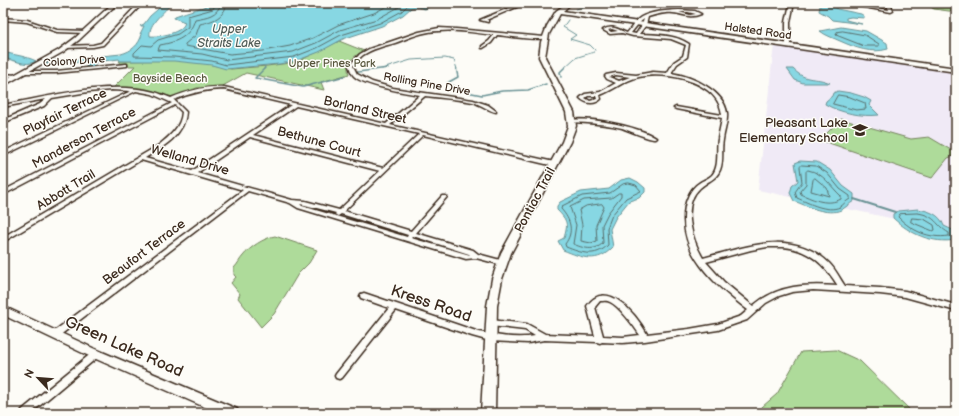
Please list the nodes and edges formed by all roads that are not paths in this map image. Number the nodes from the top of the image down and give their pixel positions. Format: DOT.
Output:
graph roads {
  1 [pos="116,3"];
  2 [pos="141,3"];
  3 [pos="524,3"];
  4 [pos="570,3"];
  5 [pos="844,3"];
  6 [pos="888,3"];
  7 [pos="791,8"];
  8 [pos="558,12"];
  9 [pos="674,12"];
  10 [pos="646,16"];
  11 [pos="3,19"];
  12 [pos="487,21"];
  13 [pos="637,24"];
  14 [pos="644,25"];
  15 [pos="85,32"];
  16 [pos="622,32"];
  17 [pos="496,34"];
  18 [pos="629,34"];
  19 [pos="637,35"];
  20 [pos="544,38"];
  21 [pos="788,46"];
  22 [pos="65,47"];
  23 [pos="483,47"];
  24 [pos="126,65"];
  25 [pos="956,70"];
  26 [pos="24,72"];
  27 [pos="668,74"];
  28 [pos="3,75"];
  29 [pos="17,76"];
  30 [pos="636,76"];
  31 [pos="619,83"];
  32 [pos="3,84"];
  33 [pos="136,90"];
  34 [pos="423,95"];
  35 [pos="598,95"];
  36 [pos="50,98"];
  37 [pos="173,101"];
  38 [pos="294,105"];
  39 [pos="3,106"];
  40 [pos="676,108"];
  41 [pos="494,111"];
  42 [pos="725,117"];
  43 [pos="572,121"];
  44 [pos="3,122"];
  45 [pos="386,126"];
  46 [pos="422,134"];
  47 [pos="249,135"];
  48 [pos="653,138"];
  49 [pos="3,154"];
  50 [pos="142,159"];
  51 [pos="554,164"];
  52 [pos="384,170"];
  53 [pos="193,173"];
  54 [pos="247,189"];
  55 [pos="3,193"];
  56 [pos="444,197"];
  57 [pos="292,202"];
  58 [pos="340,212"];
  59 [pos="334,218"];
  60 [pos="412,233"];
  61 [pos="407,239"];
  62 [pos="3,240"];
  63 [pos="476,256"];
  64 [pos="702,261"];
  65 [pos="502,263"];
  66 [pos="843,289"];
  67 [pos="364,296"];
  68 [pos="394,307"];
  69 [pos="956,308"];
  70 [pos="3,310"];
  71 [pos="754,310"];
  72 [pos="491,323"];
  73 [pos="56,334"];
  74 [pos="544,337"];
  75 [pos="490,338"];
  76 [pos="645,338"];
  77 [pos="600,340"];
  78 [pos="96,354"];
  79 [pos="339,376"];
  80 [pos="25,413"];
  81 [pos="232,413"];
  82 [pos="488,413"];
  1 -- 15 [label="street"];
  2 -- 22 [label="street"];
  3 -- 12 [label="street"];
  4 -- 8 [label="street"];
  5 -- 6 [label="street"];
  7 -- 21 [label="street"];
  8 -- 13 [label="street, Halsted Road"];
  8 -- 20 [label="street"];
  9 -- 9 [label="street"];
  9 -- 10 [label="street"];
  10 -- 13 [label="street"];
  10 -- 14 [label="street"];
  11 -- 15 [label="street"];
  13 -- 14 [label="street, Halsted Road"];
  13 -- 18 [label="street"];
  14 -- 19 [label="street"];
  14 -- 21 [label="street, Halsted Road"];
  15 -- 22 [label="street"];
  16 -- 18 [label="street"];
  17 -- 20 [label="street, Rolling Pine Drive"];
  17 -- 23 [label="street"];
  17 -- 34 [label="street, Rolling Pine Drive"];
  18 -- 19 [label="street"];
  19 -- 27 [label="street"];
  20 -- 43 [label="street"];
  21 -- 25 [label="street, Halsted Road"];
  22 -- 26 [label="street"];
  24 -- 26 [label="street, Colony Drive"];
  26 -- 29 [label="street"];
  27 -- 30 [label="street"];
  27 -- 42 [label="street"];
  28 -- 29 [label="street"];
  29 -- 32 [label="street"];
  30 -- 31 [label="street"];
  30 -- 31 [label="street"];
  31 -- 35 [label="street"];
  33 -- 36 [label="street"];
  33 -- 37 [label="street"];
  33 -- 49 [label="street, Playfair Terrace"];
  34 -- 41 [label="street, Rolling Pine Drive"];
  34 -- 45 [label="street"];
  36 -- 39 [label="street"];
  36 -- 44 [label="street"];
  37 -- 38 [label="street, Borland Street"];
  37 -- 50 [label="street, Welland Drive"];
  37 -- 55 [label="street, Manderson Terrace"];
  38 -- 45 [label="street, Borland Street"];
  38 -- 47 [label="street"];
  40 -- 42 [label="street"];
  42 -- 64 [label="street"];
  43 -- 48 [label="street"];
  43 -- 51 [label="street, Pontiac Trail"];
  45 -- 46 [label="street, Borland Street"];
  46 -- 51 [label="street, Borland Street"];
  46 -- 52 [label="street"];
  47 -- 52 [label="street, Bethune Court"];
  47 -- 53 [label="street"];
  50 -- 53 [label="street, Welland Drive"];
  50 -- 62 [label="street, Abbott Trail"];
  51 -- 65 [label="street, Pontiac Trail"];
  52 -- 58 [label="street"];
  53 -- 54 [label="street, Welland Drive"];
  54 -- 57 [label="street, Welland Drive"];
  54 -- 73 [label="street, Beaufort Terrace"];
  56 -- 60 [label="street"];
  57 -- 58 [label="street, Welland Drive"];
  57 -- 59 [label="street, Welland Drive"];
  58 -- 59 [label="street"];
  58 -- 60 [label="street, Welland Drive"];
  59 -- 61 [label="street, Welland Drive"];
  60 -- 61 [label="street"];
  60 -- 63 [label="street, Welland Drive"];
  61 -- 63 [label="street, Welland Drive"];
  63 -- 65 [label="street, Welland Drive"];
  64 -- 66 [label="street"];
  64 -- 71 [label="street"];
  65 -- 72 [label="street, Pontiac Trail"];
  66 -- 69 [label="street, Kress Road"];
  66 -- 71 [label="street, Kress Road"];
  67 -- 68 [label="street, Kress Road"];
  68 -- 75 [label="street, Kress Road"];
  68 -- 79 [label="street"];
  70 -- 73 [label="street, Green Lake Road"];
  71 -- 76 [label="street, Kress Road"];
  72 -- 74 [label="street"];
  72 -- 75 [label="street, Pontiac Trail"];
  73 -- 78 [label="street, Green Lake Road"];
  74 -- 75 [label="street, Kress Road"];
  74 -- 77 [label="street, Kress Road"];
  75 -- 82 [label="street, Pontiac Trail"];
  76 -- 77 [label="street, Kress Road"];
  76 -- 77 [label="street"];
  78 -- 80 [label="street"];
  78 -- 81 [label="street, Green Lake Road"];
}
